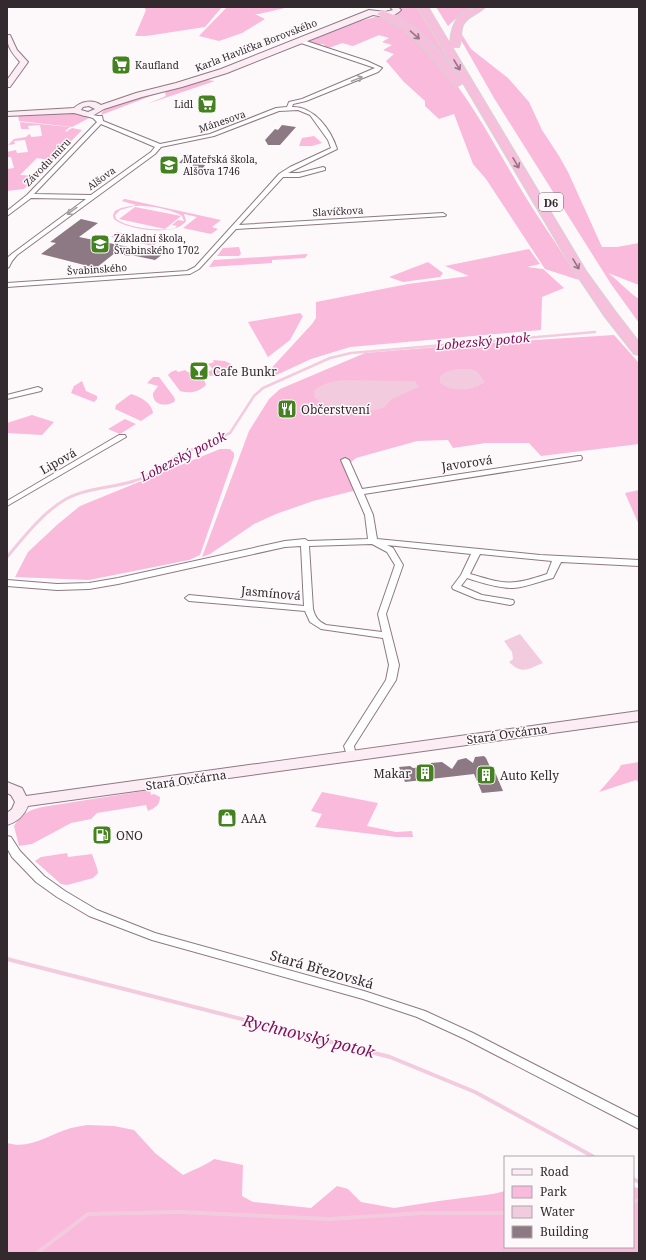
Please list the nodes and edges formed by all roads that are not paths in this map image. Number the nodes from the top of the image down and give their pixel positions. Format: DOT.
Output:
graph roads {
  1 [pos="394,7"];
  2 [pos="423,7"];
  3 [pos="432,7"];
  4 [pos="480,7"];
  5 [pos="376,11"];
  6 [pos="7,37"];
  7 [pos="300,41"];
  8 [pos="455,45"];
  9 [pos="7,85"];
  10 [pos="289,108"];
  11 [pos="99,109"];
  12 [pos="76,110"];
  13 [pos="7,114"];
  14 [pos="84,114"];
  15 [pos="489,117"];
  16 [pos="100,122"];
  17 [pos="159,146"];
  18 [pos="323,169"];
  19 [pos="281,175"];
  20 [pos="29,196"];
  21 [pos="92,197"];
  22 [pos="7,214"];
  23 [pos="443,215"];
  24 [pos="235,227"];
  25 [pos="7,266"];
  26 [pos="7,285"];
  27 [pos="639,334"];
  28 [pos="639,351"];
  29 [pos="38,389"];
  30 [pos="7,397"];
  31 [pos="122,438"];
  32 [pos="578,458"];
  33 [pos="345,460"];
  34 [pos="358,492"];
  35 [pos="7,504"];
  36 [pos="373,541"];
  37 [pos="305,542"];
  38 [pos="477,551"];
  39 [pos="557,559"];
  40 [pos="639,563"];
  41 [pos="465,575"];
  42 [pos="7,584"];
  43 [pos="189,598"];
  44 [pos="510,602"];
  45 [pos="309,609"];
  46 [pos="387,636"];
  47 [pos="639,716"];
  48 [pos="350,756"];
  49 [pos="7,787"];
  50 [pos="22,802"];
  51 [pos="7,820"];
  52 [pos="7,840"];
  53 [pos="639,1124"];
  1 -- 5 [label="street, Karla Havlíčka Borovského"];
  2 -- 15 [label="highway, D6, one-way"];
  3 -- 8 [label="highway, D6"];
  4 -- 8 [label="highway"];
  5 -- 7 [label="street, Karla Havlíčka Borovského"];
  5 -- 15 [label="highway, one-way"];
  6 -- 9 [label="street"];
  10 -- 7 [label="street, Mánesova, one-way"];
  7 -- 11 [label="street, Karla Havlíčka Borovského"];
  8 -- 27 [label="highway, D6"];
  10 -- 17 [label="street, Mánesova"];
  10 -- 19 [label="street, Mánesova"];
  11 -- 12 [label="street"];
  11 -- 14 [label="street, Karla Havlíčka Borovského"];
  11 -- 16 [label="street"];
  12 -- 13 [label="street"];
  12 -- 14 [label="street"];
  14 -- 16 [label="street"];
  15 -- 28 [label="highway, D6, one-way"];
  16 -- 17 [label="street"];
  16 -- 20 [label="street, Závodu míru"];
  17 -- 21 [label="street, Alšova"];
  18 -- 19 [label="street"];
  19 -- 24 [label="street"];
  20 -- 21 [label="street"];
  20 -- 22 [label="street, Závodu míru"];
  21 -- 25 [label="street, Alšova, one-way"];
  23 -- 24 [label="street, Slavíčkova"];
  24 -- 26 [label="street, Švabinského"];
  29 -- 30 [label="street"];
  31 -- 35 [label="street, Lipová"];
  32 -- 34 [label="street, Javorová"];
  33 -- 34 [label="street"];
  34 -- 36 [label="street"];
  36 -- 37 [label="street"];
  36 -- 38 [label="street"];
  36 -- 46 [label="street"];
  37 -- 42 [label="street"];
  37 -- 45 [label="street"];
  38 -- 39 [label="street"];
  38 -- 41 [label="street"];
  39 -- 40 [label="street"];
  39 -- 41 [label="street"];
  41 -- 44 [label="street"];
  43 -- 45 [label="street, Jasmínová"];
  45 -- 46 [label="street, Jasmínová"];
  46 -- 48 [label="street"];
  47 -- 48 [label="street, Stará Ovčárna"];
  48 -- 50 [label="street, Stará Ovčárna"];
  49 -- 50 [label="street"];
  50 -- 51 [label="street"];
  52 -- 53 [label="street, Stará Březovská"];
}
